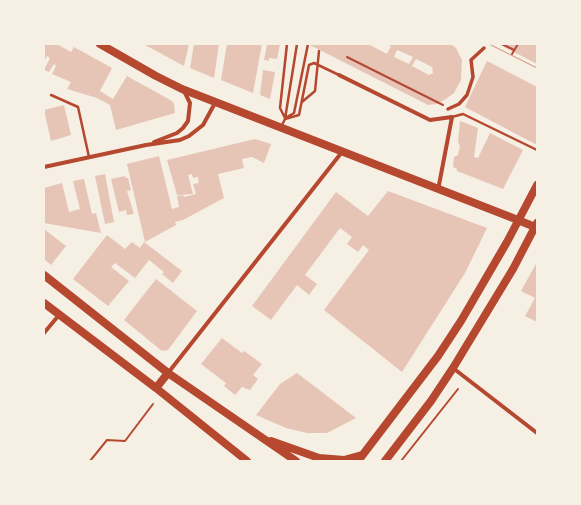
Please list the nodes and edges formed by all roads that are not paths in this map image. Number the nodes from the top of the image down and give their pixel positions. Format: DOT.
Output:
graph roads {
  1 [pos="100,44"];
  2 [pos="287,44"];
  3 [pos="297,44"];
  4 [pos="308,44"];
  5 [pos="484,48"];
  6 [pos="320,51"];
  7 [pos="339,75"];
  8 [pos="182,89"];
  9 [pos="51,95"];
  10 [pos="302,102"];
  11 [pos="215,103"];
  12 [pos="448,108"];
  13 [pos="452,116"];
  14 [pos="285,118"];
  15 [pos="281,127"];
  16 [pos="146,145"];
  17 [pos="537,150"];
  18 [pos="342,151"];
  19 [pos="89,157"];
  20 [pos="44,167"];
  21 [pos="537,185"];
  22 [pos="438,190"];
  23 [pos="518,220"];
  24 [pos="536,225"];
  25 [pos="44,275"];
  26 [pos="44,303"];
  27 [pos="59,314"];
  28 [pos="44,333"];
  29 [pos="453,368"];
  30 [pos="168,373"];
  31 [pos="156,388"];
  32 [pos="537,433"];
  33 [pos="256,434"];
  34 [pos="360,458"];
  35 [pos="247,461"];
  36 [pos="296,461"];
  37 [pos="385,461"];
  1 -- 8 [label="main road"];
  2 -- 14 [label="lane"];
  3 -- 14 [label="lane"];
  4 -- 14 [label="lane"];
  5 -- 12 [label="street"];
  6 -- 10 [label="lane"];
  7 -- 10 [label="lane"];
  7 -- 13 [label="street"];
  8 -- 11 [label="main road"];
  8 -- 16 [label="street"];
  9 -- 19 [label="lane"];
  10 -- 14 [label="lane"];
  11 -- 15 [label="main road"];
  11 -- 16 [label="street"];
  13 -- 17 [label="lane"];
  13 -- 22 [label="street"];
  14 -- 15 [label="lane"];
  15 -- 18 [label="main road"];
  16 -- 19 [label="street"];
  18 -- 22 [label="main road"];
  18 -- 30 [label="street"];
  19 -- 20 [label="street"];
  21 -- 23 [label="main road"];
  22 -- 23 [label="main road"];
  23 -- 24 [label="main road"];
  23 -- 34 [label="main road"];
  24 -- 29 [label="main road"];
  25 -- 30 [label="main road"];
  26 -- 27 [label="main road"];
  27 -- 28 [label="street"];
  27 -- 31 [label="main road"];
  29 -- 32 [label="street"];
  29 -- 37 [label="main road"];
  30 -- 31 [label="main road"];
  30 -- 33 [label="main road"];
  31 -- 35 [label="main road"];
  33 -- 34 [label="main road"];
  33 -- 36 [label="main road"];
}
